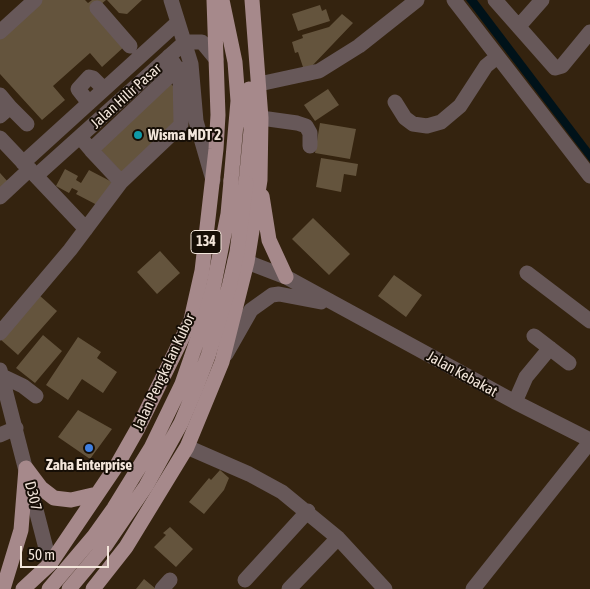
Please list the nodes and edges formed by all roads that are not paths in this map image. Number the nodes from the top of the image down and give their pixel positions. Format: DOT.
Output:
graph roads {
  1 [pos="35,0"];
  2 [pos="171,0"];
  3 [pos="214,0"];
  4 [pos="222,0"];
  5 [pos="248,0"];
  6 [pos="252,0"];
  7 [pos="417,0"];
  8 [pos="454,0"];
  9 [pos="495,0"];
  10 [pos="542,0"];
  11 [pos="93,3"];
  12 [pos="178,22"];
  13 [pos="519,26"];
  14 [pos="0,32"];
  15 [pos="590,32"];
  16 [pos="185,42"];
  17 [pos="130,46"];
  18 [pos="497,57"];
  19 [pos="216,60"];
  20 [pos="174,62"];
  21 [pos="259,84"];
  22 [pos="0,95"];
  23 [pos="395,102"];
  24 [pos="5,111"];
  25 [pos="261,118"];
  26 [pos="27,124"];
  27 [pos="80,137"];
  28 [pos="0,138"];
  29 [pos="310,146"];
  30 [pos="91,150"];
  31 [pos="30,169"];
  32 [pos="590,176"];
  33 [pos="246,181"];
  34 [pos="121,182"];
  35 [pos="214,183"];
  36 [pos="0,197"];
  37 [pos="86,229"];
  38 [pos="248,262"];
  39 [pos="202,271"];
  40 [pos="527,273"];
  41 [pos="286,277"];
  42 [pos="335,305"];
  43 [pos="590,321"];
  44 [pos="0,333"];
  45 [pos="534,336"];
  46 [pos="550,348"];
  47 [pos="222,362"];
  48 [pos="569,363"];
  49 [pos="2,378"];
  50 [pos="36,396"];
  51 [pos="515,402"];
  52 [pos="16,428"];
  53 [pos="0,435"];
  54 [pos="590,441"];
  55 [pos="188,448"];
  56 [pos="26,468"];
  57 [pos="97,494"];
  58 [pos="308,511"];
  59 [pos="77,525"];
  60 [pos="338,538"];
  61 [pos="126,547"];
  62 [pos="50,564"];
  63 [pos="108,572"];
  64 [pos="245,580"];
  65 [pos="478,587"];
  66 [pos="3,589"];
  67 [pos="23,589"];
  68 [pos="49,589"];
  69 [pos="56,589"];
  70 [pos="69,589"];
  71 [pos="93,589"];
  72 [pos="104,589"];
  73 [pos="289,589"];
  74 [pos="386,589"];
  1 -- 14 [label="street"];
  2 -- 12 [label="street"];
  3 -- 19 [label="main road, Jalan Pengkalan Kubor / 134"];
  4 -- 33 [label="main road, Jalan Pengkalan Kubor / 134"];
  5 -- 33 [label="main road, Jalan Pengkalan Kubor / 134"];
  6 -- 21 [label="main road, Jalan Pengkalan Kubor / 134"];
  7 -- 21 [label="street"];
  8 -- 18 [label="street"];
  9 -- 13 [label="street"];
  10 -- 13 [label="street"];
  11 -- 17 [label="street"];
  12 -- 16 [label="street"];
  12 -- 31 [label="street, Jalan Hilir Pasar"];
  13 -- 15 [label="street"];
  16 -- 19 [label="street"];
  16 -- 20 [label="street, Jalan Hilir Pasar"];
  16 -- 35 [label="street"];
  18 -- 23 [label="street"];
  18 -- 32 [label="street"];
  19 -- 35 [label="main road, Jalan Pengkalan Kubor / 134"];
  20 -- 27 [label="street, Jalan Hilir Pasar"];
  20 -- 30 [label="street"];
  20 -- 34 [label="street"];
  21 -- 25 [label="main road, Jalan Pengkalan Kubor / 134"];
  22 -- 24 [label="street"];
  24 -- 26 [label="street"];
  25 -- 29 [label="street"];
  25 -- 33 [label="main road, Jalan Pengkalan Kubor / 134"];
  27 -- 30 [label="street"];
  27 -- 31 [label="street, Jalan Hilir Pasar"];
  28 -- 31 [label="street"];
  30 -- 34 [label="street"];
  31 -- 36 [label="street"];
  31 -- 37 [label="street"];
  33 -- 38 [label="main road, Jalan Pengkalan Kubor / 134"];
  33 -- 41 [label="main road"];
  33 -- 68 [label="main road, Jalan Pengkalan Kubor / 134, bridge"];
  33 -- 70 [label="main road, Jalan Pengkalan Kubor / 134, bridge"];
  34 -- 37 [label="street"];
  35 -- 39 [label="main road, Jalan Pengkalan Kubor / 134"];
  37 -- 44 [label="street"];
  38 -- 39 [label="street, Jalan Kebakat"];
  38 -- 41 [label="street, Jalan Kebakat"];
  38 -- 47 [label="main road, Jalan Pengkalan Kubor / 134"];
  39 -- 57 [label="main road, Jalan Pengkalan Kubor / 134"];
  40 -- 43 [label="street"];
  41 -- 42 [label="street, Jalan Kebakat"];
  42 -- 47 [label="street, Jalan Kebakat"];
  42 -- 51 [label="street, Jalan Kebakat"];
  45 -- 46 [label="street"];
  46 -- 48 [label="street"];
  46 -- 51 [label="street"];
  47 -- 55 [label="main road, Jalan Pengkalan Kubor / 134"];
  49 -- 50 [label="street"];
  49 -- 52 [label="street, D307"];
  51 -- 54 [label="street, Jalan Kebakat"];
  52 -- 53 [label="street"];
  52 -- 56 [label="street, D307"];
  54 -- 65 [label="street"];
  55 -- 58 [label="street"];
  55 -- 61 [label="main road, Jalan Pengkalan Kubor / 134"];
  56 -- 57 [label="main road"];
  56 -- 62 [label="street, D307"];
  56 -- 66 [label="main road"];
  57 -- 59 [label="main road, Jalan Pengkalan Kubor / 134"];
  58 -- 60 [label="street"];
  58 -- 64 [label="street"];
  59 -- 61 [label="main road"];
  59 -- 62 [label="main road, Jalan Pengkalan Kubor / 134"];
  60 -- 73 [label="street"];
  60 -- 74 [label="street"];
  61 -- 63 [label="main road, Jalan Pengkalan Kubor / 134"];
  62 -- 67 [label="main road, Jalan Pengkalan Kubor / 134"];
  62 -- 69 [label="main road"];
  63 -- 71 [label="main road, Jalan Pengkalan Kubor / 134"];
  63 -- 72 [label="main road"];
}
